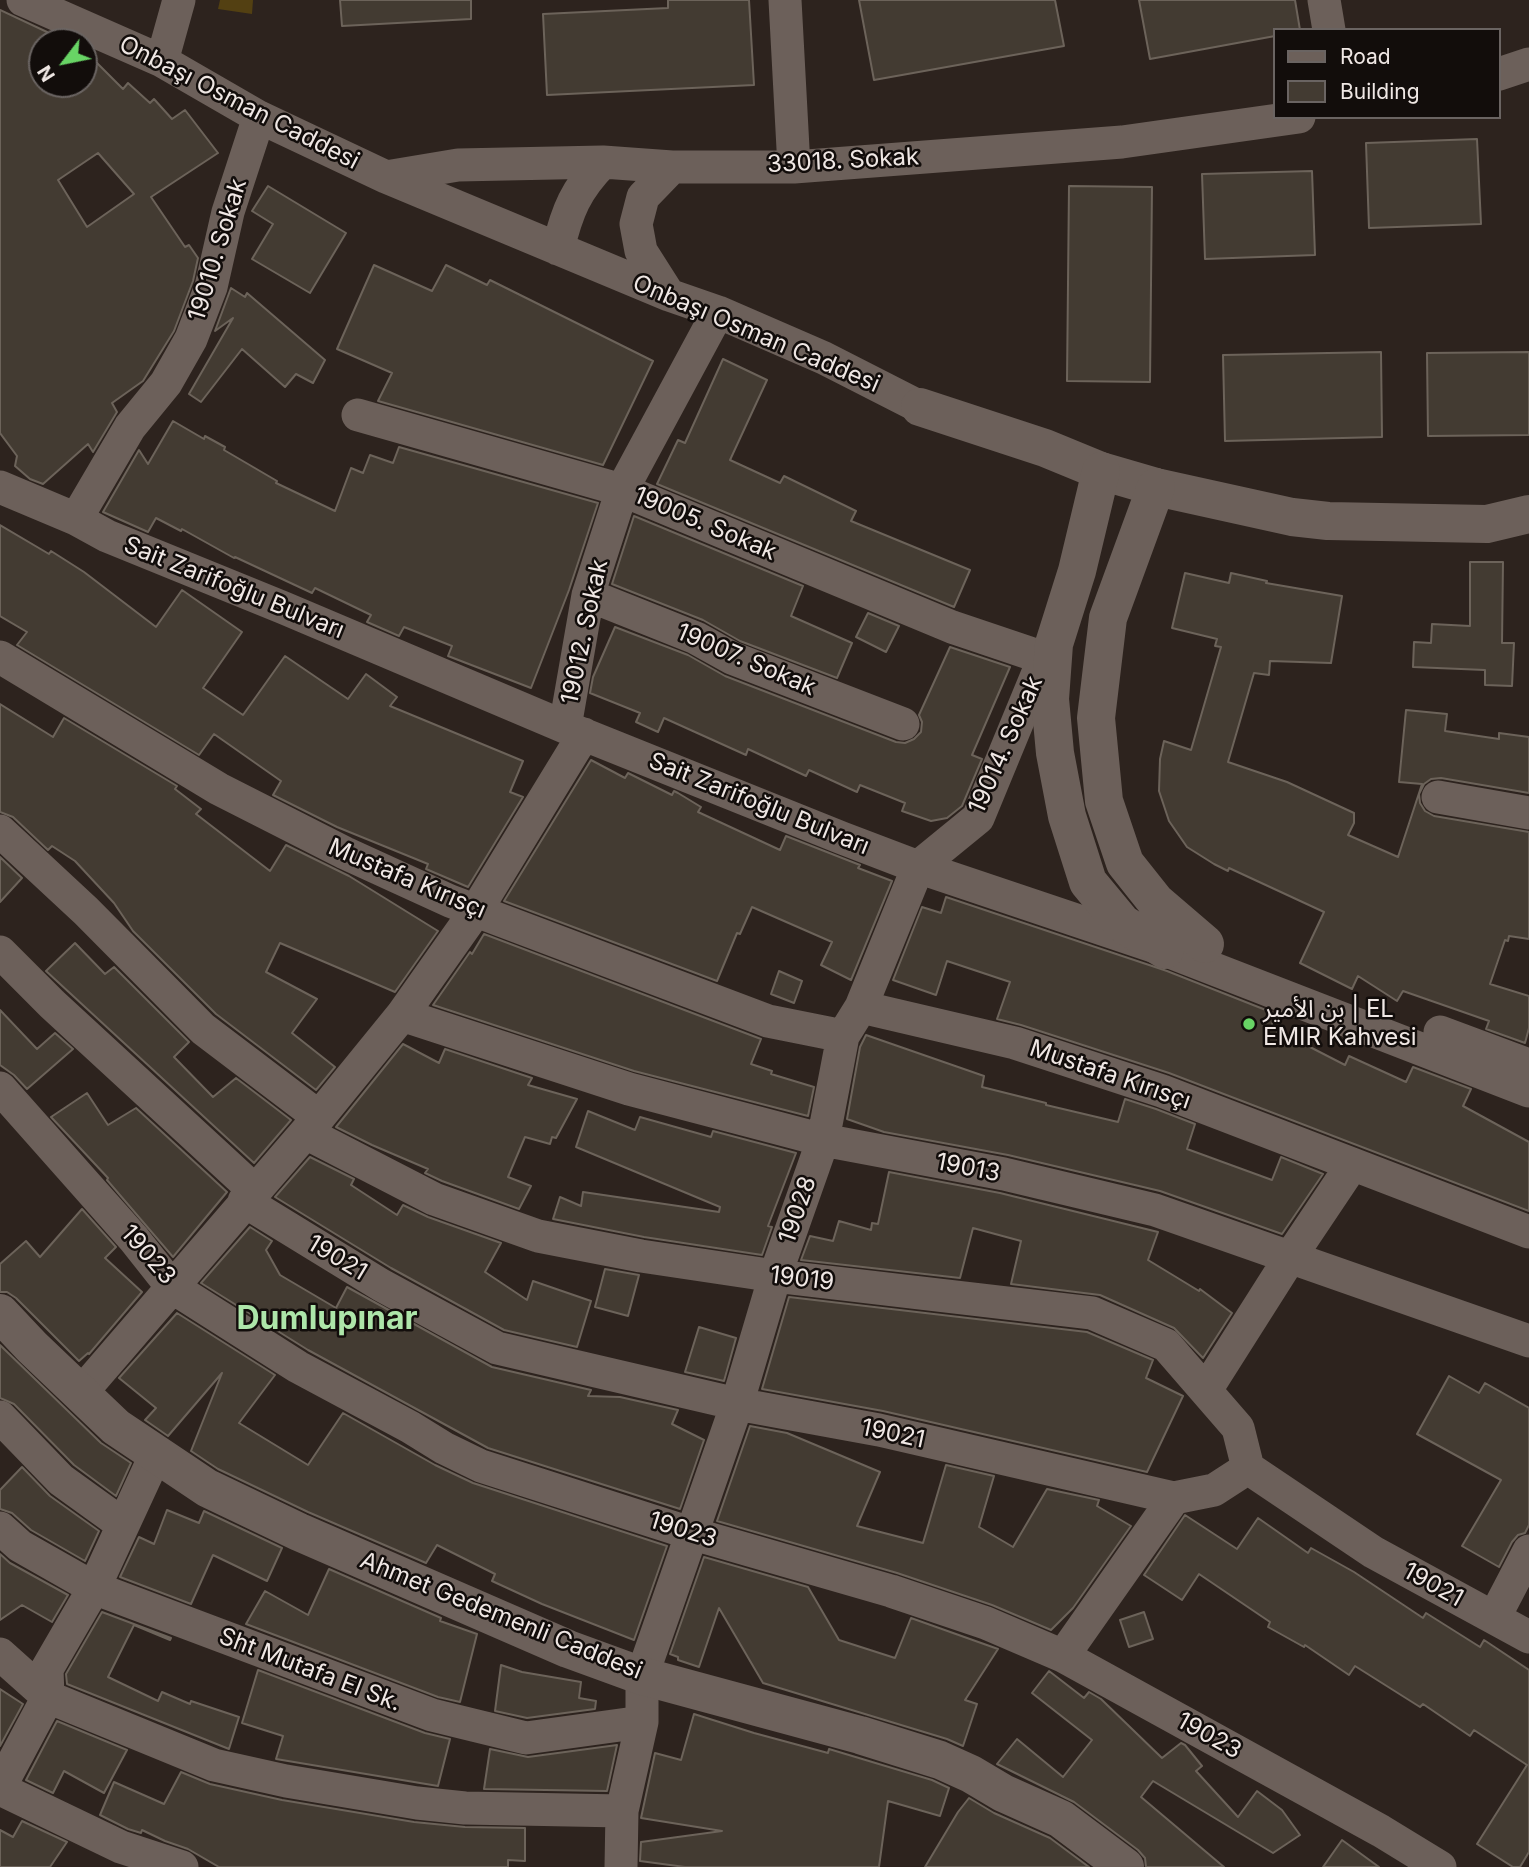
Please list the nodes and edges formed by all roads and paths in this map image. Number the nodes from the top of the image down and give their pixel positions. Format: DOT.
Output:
graph roads {
  1 [pos="23,0"];
  2 [pos="179,0"];
  3 [pos="785,0"];
  4 [pos="1324,0"];
  5 [pos="1329,28"];
  6 [pos="162,61"];
  7 [pos="1529,64"];
  8 [pos="1501,73"];
  9 [pos="259,117"];
  10 [pos="1285,119"];
  11 [pos="603,162"];
  12 [pos="672,167"];
  13 [pos="794,167"];
  14 [pos="386,177"];
  15 [pos="558,249"];
  16 [pos="669,295"];
  17 [pos="718,312"];
  18 [pos="920,407"];
  19 [pos="358,415"];
  20 [pos="1101,471"];
  21 [pos="0,487"];
  22 [pos="1156,487"];
  23 [pos="622,490"];
  24 [pos="1529,514"];
  25 [pos="76,519"];
  26 [pos="588,595"];
  27 [pos="1049,651"];
  28 [pos="5,671"];
  29 [pos="903,724"];
  30 [pos="574,731"];
  31 [pos="1438,797"];
  32 [pos="1529,813"];
  33 [pos="0,831"];
  34 [pos="918,867"];
  35 [pos="477,909"];
  36 [pos="1205,944"];
  37 [pos="1165,950"];
  38 [pos="0,952"];
  39 [pos="861,1007"];
  40 [pos="402,1015"];
  41 [pos="843,1036"];
  42 [pos="1529,1065"];
  43 [pos="0,1088"];
  44 [pos="1529,1090"];
  45 [pos="311,1126"];
  46 [pos="822,1140"];
  47 [pos="1352,1165"];
  48 [pos="249,1196"];
  49 [pos="1529,1232"];
  50 [pos="1291,1256"];
  51 [pos="775,1276"];
  52 [pos="172,1287"];
  53 [pos="0,1312"];
  54 [pos="1529,1341"];
  55 [pos="1206,1390"];
  56 [pos="81,1393"];
  57 [pos="737,1404"];
  58 [pos="0,1417"];
  59 [pos="156,1454"];
  60 [pos="1248,1468"];
  61 [pos="1174,1497"];
  62 [pos="122,1524"];
  63 [pos="0,1528"];
  64 [pos="690,1533"];
  65 [pos="1529,1551"];
  66 [pos="94,1588"];
  67 [pos="1494,1618"];
  68 [pos="1529,1637"];
  69 [pos="0,1654"];
  70 [pos="1063,1656"];
  71 [pos="642,1676"];
  72 [pos="48,1697"];
  73 [pos="642,1722"];
  74 [pos="0,1788"];
  75 [pos="622,1811"];
  76 [pos="182,1867"];
  77 [pos="621,1867"];
  78 [pos="1125,1867"];
  79 [pos="1440,1867"];
  1 -- 6 [label="street, Onbaşı Osman Caddesi"];
  2 -- 6 [label="street"];
  3 -- 13 [label="street"];
  4 -- 5 [label="street"];
  6 -- 9 [label="street, Onbaşı Osman Caddesi"];
  7 -- 8 [label="street"];
  9 -- 14 [label="street, Onbaşı Osman Caddesi"];
  9 -- 25 [label="street, 19010. Sokak"];
  10 -- 13 [label="street, 33018. Sokak"];
  11 -- 12 [label="street, 33018. Sokak"];
  11 -- 14 [label="street, 33018. Sokak"];
  11 -- 15 [label="street"];
  12 -- 13 [label="street, 33018. Sokak"];
  12 -- 16 [label="street"];
  14 -- 15 [label="street, Onbaşı Osman Caddesi"];
  15 -- 16 [label="street, Onbaşı Osman Caddesi"];
  16 -- 17 [label="street, Onbaşı Osman Caddesi"];
  17 -- 18 [label="street, Onbaşı Osman Caddesi"];
  17 -- 23 [label="street, 19012. Sokak"];
  18 -- 20 [label="street, Onbaşı Osman Caddesi"];
  19 -- 23 [label="street, 19005. Sokak"];
  20 -- 22 [label="street, Onbaşı Osman Caddesi"];
  20 -- 27 [label="street"];
  21 -- 25 [label="street, Sait Zarifoğlu Bulvarı"];
  22 -- 24 [label="street, Onbaşı Osman Caddesi"];
  22 -- 36 [label="street"];
  23 -- 26 [label="street, 19012. Sokak"];
  23 -- 27 [label="street, 19005. Sokak"];
  25 -- 30 [label="street, Sait Zarifoğlu Bulvarı"];
  26 -- 29 [label="street, 19007. Sokak"];
  26 -- 30 [label="street, 19012. Sokak"];
  27 -- 34 [label="street, 19014. Sokak"];
  27 -- 37 [label="street"];
  28 -- 35 [label="street, Mustafa Kırısçı"];
  30 -- 34 [label="street, Sait Zarifoğlu Bulvarı"];
  30 -- 35 [label="street"];
  31 -- 32 [label="street"];
  33 -- 45 [label="street, 19019"];
  34 -- 37 [label="street, Sait Zarifoğlu Bulvarı"];
  34 -- 39 [label="street, 19028"];
  35 -- 40 [label="street"];
  35 -- 41 [label="street, Mustafa Kırısçı"];
  36 -- 42 [label="street"];
  37 -- 44 [label="street, Sait Zarifoğlu Bulvarı"];
  38 -- 48 [label="street, 19021"];
  39 -- 41 [label="street, 19028"];
  39 -- 47 [label="street, Mustafa Kırısçı"];
  40 -- 45 [label="street"];
  40 -- 46 [label="street, 19013"];
  41 -- 46 [label="street, 19028"];
  43 -- 52 [label="street, 19023"];
  45 -- 48 [label="street"];
  45 -- 51 [label="street, 19019"];
  46 -- 50 [label="street, 19013"];
  46 -- 51 [label="street, 19028"];
  47 -- 49 [label="street, Mustafa Kırısçı"];
  47 -- 50 [label="street"];
  48 -- 52 [label="street"];
  48 -- 57 [label="street, 19021"];
  50 -- 54 [label="street, 19013"];
  50 -- 55 [label="street"];
  51 -- 55 [label="street, 19019"];
  51 -- 57 [label="street, 19028"];
  52 -- 56 [label="street"];
  52 -- 64 [label="street, 19023"];
  53 -- 56 [label="street, Ahmet Gedemenli Caddesi"];
  55 -- 60 [label="street, 19019"];
  56 -- 59 [label="street, Ahmet Gedemenli Caddesi"];
  57 -- 61 [label="street, 19021"];
  57 -- 64 [label="street, 19028"];
  58 -- 62 [label="street"];
  59 -- 62 [label="street"];
  59 -- 71 [label="street, Ahmet Gedemenli Caddesi"];
  60 -- 61 [label="street, 19021"];
  60 -- 67 [label="street, 19021"];
  61 -- 70 [label="street"];
  62 -- 66 [label="street"];
  63 -- 66 [label="street, Sht Mutafa El Sk."];
  64 -- 70 [label="street, 19023"];
  64 -- 71 [label="street, 19028"];
  65 -- 67 [label="street"];
  66 -- 72 [label="street"];
  66 -- 73 [label="street, Sht Mutafa El Sk."];
  67 -- 68 [label="street, 19021"];
  69 -- 72 [label="street"];
  70 -- 79 [label="street, 19023"];
  71 -- 73 [label="street, 19028"];
  71 -- 78 [label="street, Ahmet Gedemenli Caddesi"];
  72 -- 74 [label="street"];
  72 -- 75 [label="street"];
  73 -- 75 [label="street, 19028"];
  74 -- 76 [label="street"];
  75 -- 77 [label="street, 19028"];
}
